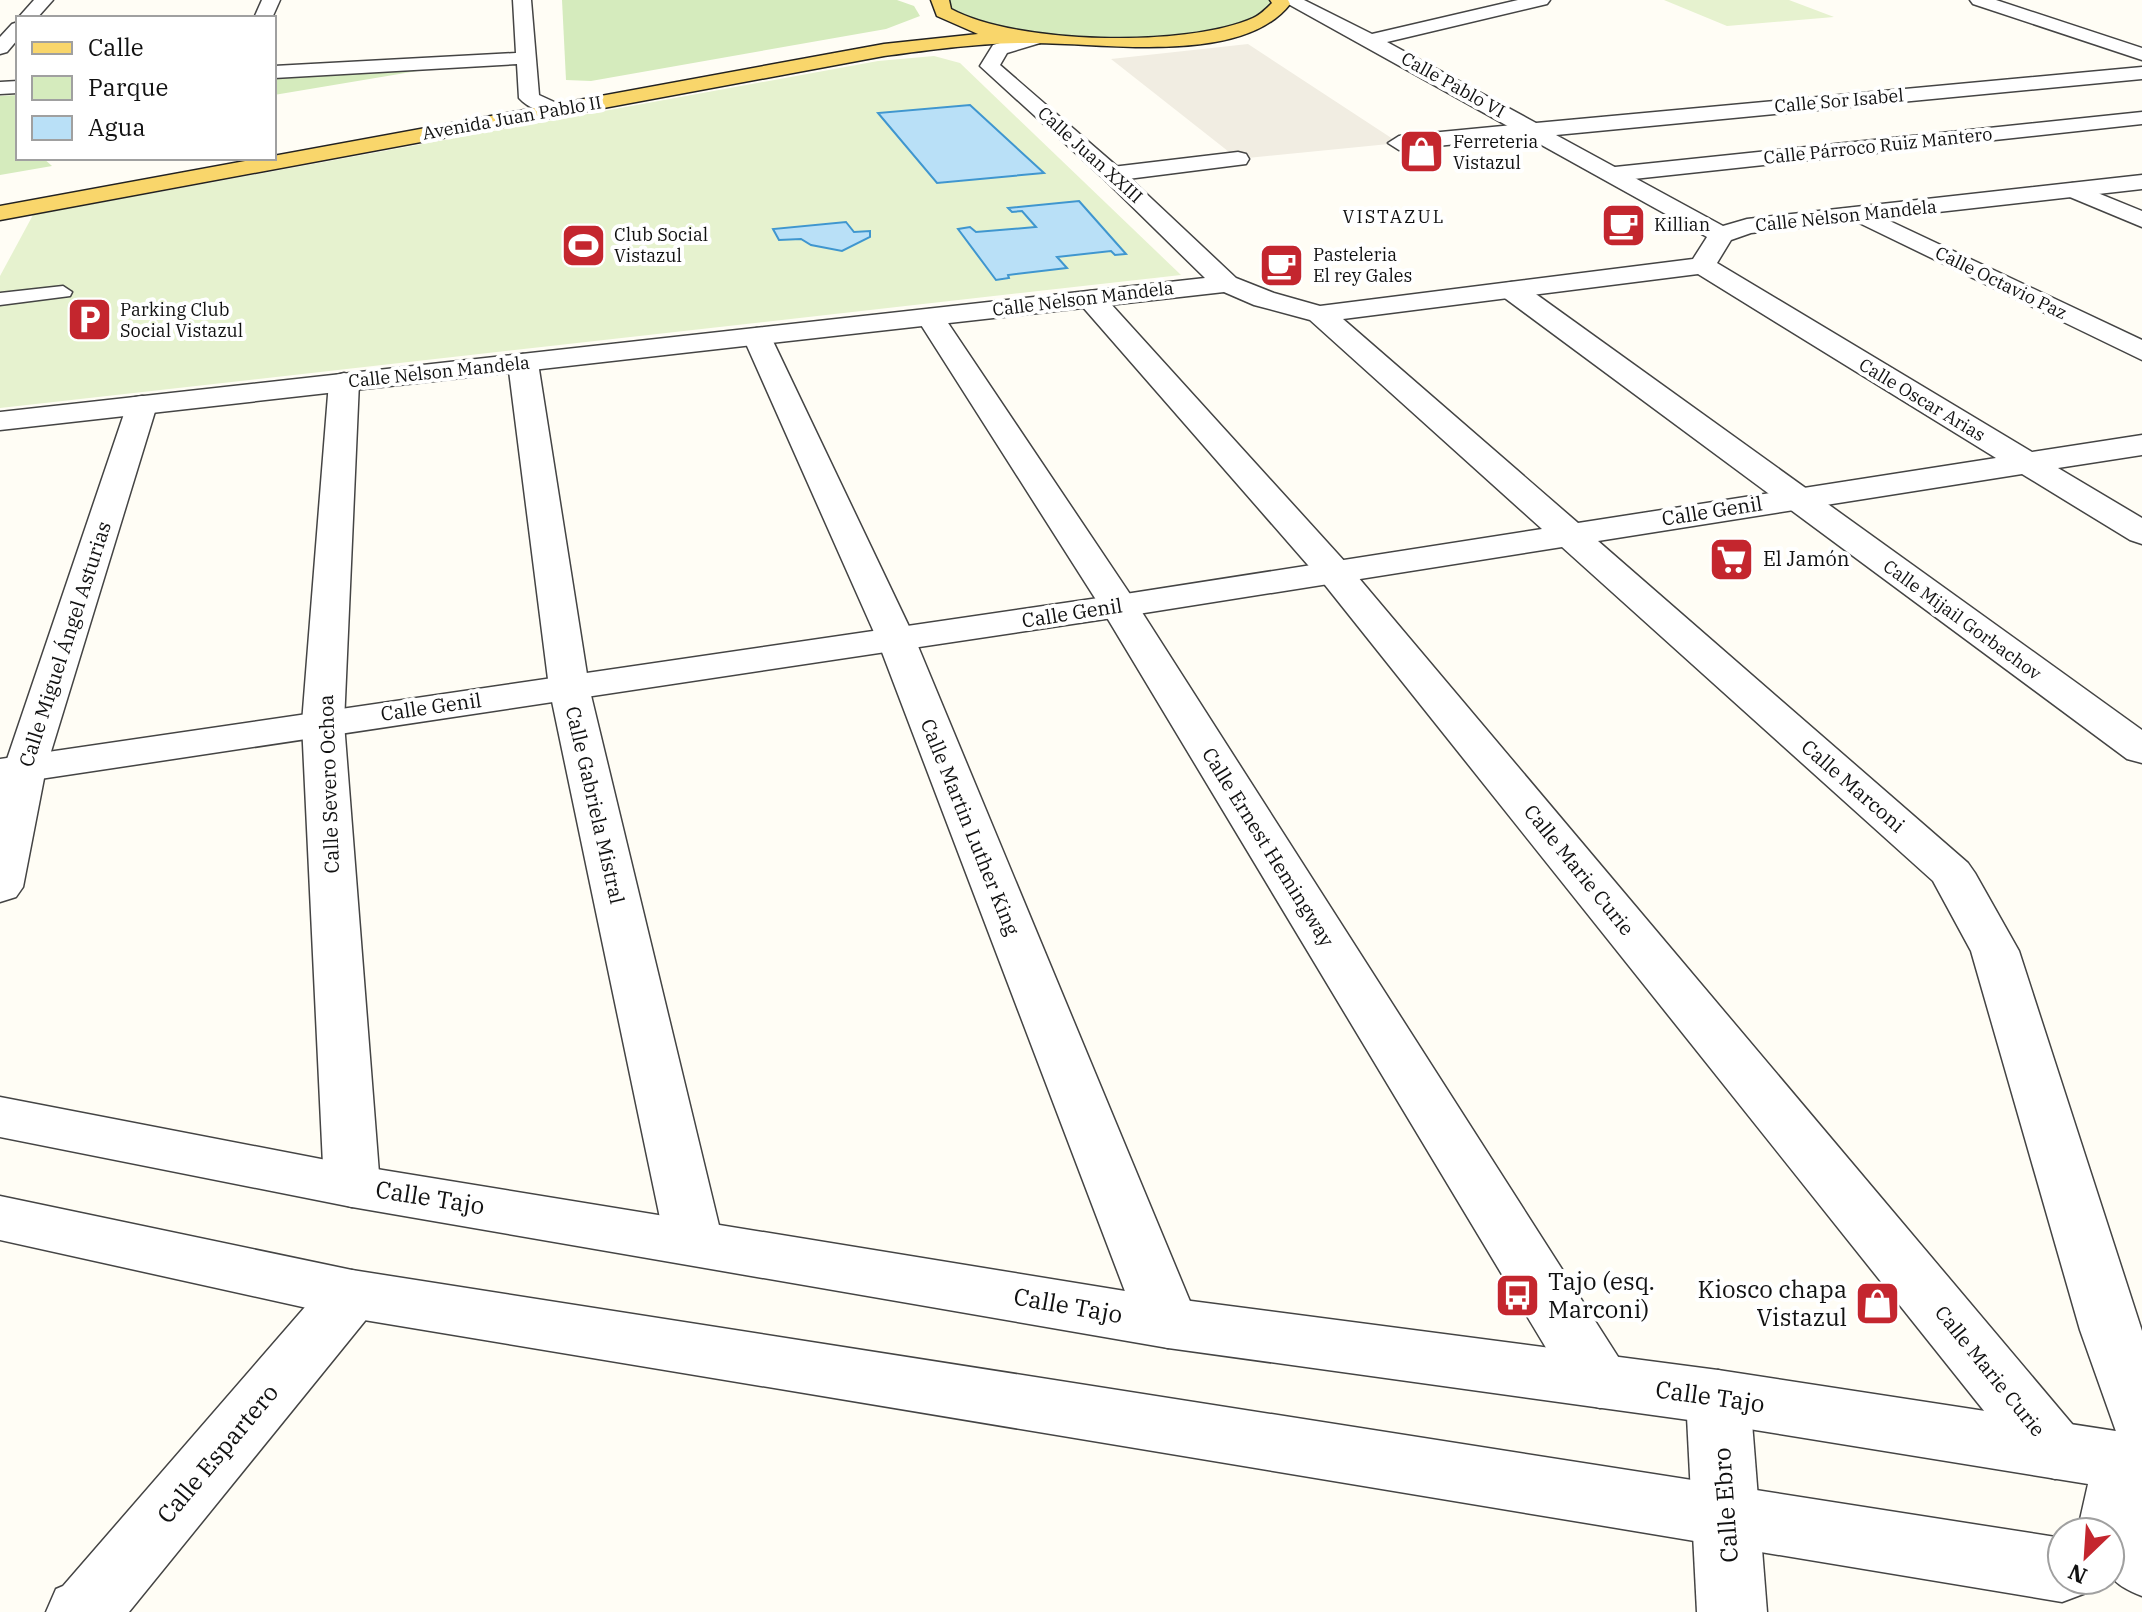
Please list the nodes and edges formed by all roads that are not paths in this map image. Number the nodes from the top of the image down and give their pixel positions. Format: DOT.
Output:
graph roads {
  1 [pos="44,0"];
  2 [pos="522,0"];
  3 [pos="1279,0"];
  4 [pos="1290,0"];
  5 [pos="1541,0"];
  6 [pos="1979,0"];
  7 [pos="941,6"];
  8 [pos="29,16"];
  9 [pos="1260,23"];
  10 [pos="16,30"];
  11 [pos="1361,35"];
  12 [pos="1029,38"];
  13 [pos="0,48"];
  14 [pos="2142,54"];
  15 [pos="526,58"];
  16 [pos="276,72"];
  17 [pos="2142,73"];
  18 [pos="529,98"];
  19 [pos="556,110"];
  20 [pos="2142,118"];
  21 [pos="1535,130"];
  22 [pos="1399,143"];
  23 [pos="276,144"];
  24 [pos="1238,159"];
  25 [pos="184,160"];
  26 [pos="1112,174"];
  27 [pos="1615,174"];
  28 [pos="2142,182"];
  29 [pos="2073,190"];
  30 [pos="0,193"];
  31 [pos="0,213"];
  32 [pos="1860,214"];
  33 [pos="2142,220"];
  34 [pos="1721,235"];
  35 [pos="1703,266"];
  36 [pos="1227,284"];
  37 [pos="1512,290"];
  38 [pos="63,292"];
  39 [pos="0,299"];
  40 [pos="1091,299"];
  41 [pos="1320,314"];
  42 [pos="930,317"];
  43 [pos="757,337"];
  44 [pos="2142,351"];
  45 [pos="523,363"];
  46 [pos="344,382"];
  47 [pos="142,405"];
  48 [pos="0,421"];
  49 [pos="2142,445"];
  50 [pos="2026,463"];
  51 [pos="1794,498"];
  52 [pos="1566,533"];
  53 [pos="2142,533"];
  54 [pos="1334,572"];
  55 [pos="1119,606"];
  56 [pos="896,639"];
  57 [pos="569,687"];
  58 [pos="323,723"];
  59 [pos="2142,750"];
  60 [pos="13,770"];
  61 [pos="0,887"];
  62 [pos="0,1117"];
  63 [pos="352,1186"];
  64 [pos="0,1218"];
  65 [pos="694,1242"];
  66 [pos="352,1294"];
  67 [pos="1168,1323"];
  68 [pos="1600,1382"];
  69 [pos="1718,1397"];
  70 [pos="2142,1421"];
  71 [pos="2055,1451"];
  72 [pos="2142,1464"];
  73 [pos="2142,1475"];
  74 [pos="1727,1514"];
  75 [pos="2142,1564"];
  76 [pos="2046,1567"];
  77 [pos="81,1612"];
  78 [pos="1732,1612"];
  1 -- 8 [label="street"];
  2 -- 15 [label="street"];
  3 -- 9 [label="main road"];
  4 -- 11 [label="street, Calle Pablo VI"];
  5 -- 11 [label="street"];
  6 -- 14 [label="street"];
  7 -- 12 [label="main road"];
  7 -- 18 [label="main road, Avenida Juan Pablo II"];
  9 -- 11 [label="street, Calle Pablo VI"];
  9 -- 12 [label="main road"];
  10 -- 13 [label="street"];
  11 -- 21 [label="street, Calle Pablo VI"];
  12 -- 19 [label="main road, Avenida Juan Pablo II"];
  12 -- 26 [label="street, Calle Juan XXIII"];
  15 -- 16 [label="street"];
  15 -- 18 [label="street"];
  17 -- 21 [label="street, Calle Sor Isabel"];
  18 -- 19 [label="street"];
  18 -- 23 [label="main road, Avenida Juan Pablo II"];
  19 -- 31 [label="main road, Avenida Juan Pablo II"];
  20 -- 27 [label="street, Calle Párroco Ruiz Mantero"];
  21 -- 22 [label="street, Calle Sor Isabel"];
  21 -- 27 [label="street, Calle Pablo VI"];
  24 -- 26 [label="street"];
  25 -- 30 [label="main road"];
  26 -- 36 [label="street, Calle Juan XXIII"];
  27 -- 34 [label="street, Calle Pablo VI"];
  28 -- 29 [label="street, Calle Nelson Mandela"];
  29 -- 32 [label="street, Calle Nelson Mandela"];
  29 -- 33 [label="street"];
  32 -- 34 [label="street, Calle Nelson Mandela"];
  32 -- 44 [label="street, Calle Octavio Paz"];
  34 -- 35 [label="street"];
  35 -- 37 [label="street, Calle Nelson Mandela"];
  35 -- 50 [label="street, Calle Oscar Arias"];
  36 -- 40 [label="street, Calle Nelson Mandela"];
  36 -- 41 [label="street, Calle Nelson Mandela"];
  37 -- 41 [label="street, Calle Nelson Mandela"];
  37 -- 51 [label="street, Calle Mijail Gorbachov"];
  38 -- 39 [label="lane"];
  40 -- 42 [label="street, Calle Nelson Mandela"];
  40 -- 54 [label="street, Calle Marie Curie"];
  41 -- 52 [label="street, Calle Marconi"];
  42 -- 43 [label="street, Calle Nelson Mandela"];
  42 -- 55 [label="street, Calle Ernest Hemingway"];
  43 -- 45 [label="street, Calle Nelson Mandela"];
  43 -- 56 [label="street, Calle Martin Luther King"];
  45 -- 46 [label="street, Calle Nelson Mandela"];
  45 -- 57 [label="street, Calle Gabriela Mistral"];
  46 -- 47 [label="street, Calle Nelson Mandela"];
  46 -- 58 [label="street, Calle Severo Ochoa"];
  47 -- 48 [label="street, Calle Nelson Mandela"];
  47 -- 60 [label="street, Calle Miguel Ángel Asturias"];
  49 -- 50 [label="street, Calle Genil"];
  50 -- 51 [label="street, Calle Genil"];
  50 -- 53 [label="street, Calle Oscar Arias"];
  51 -- 52 [label="street, Calle Genil"];
  51 -- 59 [label="street, Calle Mijail Gorbachov"];
  52 -- 54 [label="street, Calle Genil"];
  52 -- 70 [label="street, Calle Marconi"];
  54 -- 55 [label="street, Calle Genil"];
  54 -- 71 [label="street, Calle Marie Curie"];
  55 -- 56 [label="street, Calle Genil"];
  55 -- 68 [label="street, Calle Ernest Hemingway"];
  56 -- 57 [label="street, Calle Genil"];
  56 -- 67 [label="street, Calle Martin Luther King"];
  57 -- 58 [label="street, Calle Genil"];
  57 -- 65 [label="street, Calle Gabriela Mistral"];
  58 -- 60 [label="street, Calle Genil"];
  58 -- 63 [label="street, Calle Severo Ochoa"];
  60 -- 61 [label="street, Calle Miguel Ángel Asturias"];
  62 -- 63 [label="street, Calle Tajo"];
  63 -- 65 [label="street, Calle Tajo"];
  64 -- 66 [label="street"];
  65 -- 67 [label="street, Calle Tajo"];
  66 -- 74 [label="street"];
  66 -- 77 [label="street, Calle Espartero"];
  67 -- 68 [label="street, Calle Tajo"];
  68 -- 69 [label="street, Calle Tajo"];
  69 -- 71 [label="street, Calle Tajo"];
  69 -- 74 [label="street, Calle Ebro"];
  71 -- 72 [label="street, Calle Tajo"];
  73 -- 75 [label="street"];
  74 -- 76 [label="street"];
  74 -- 78 [label="street, Calle Ebro"];
}
